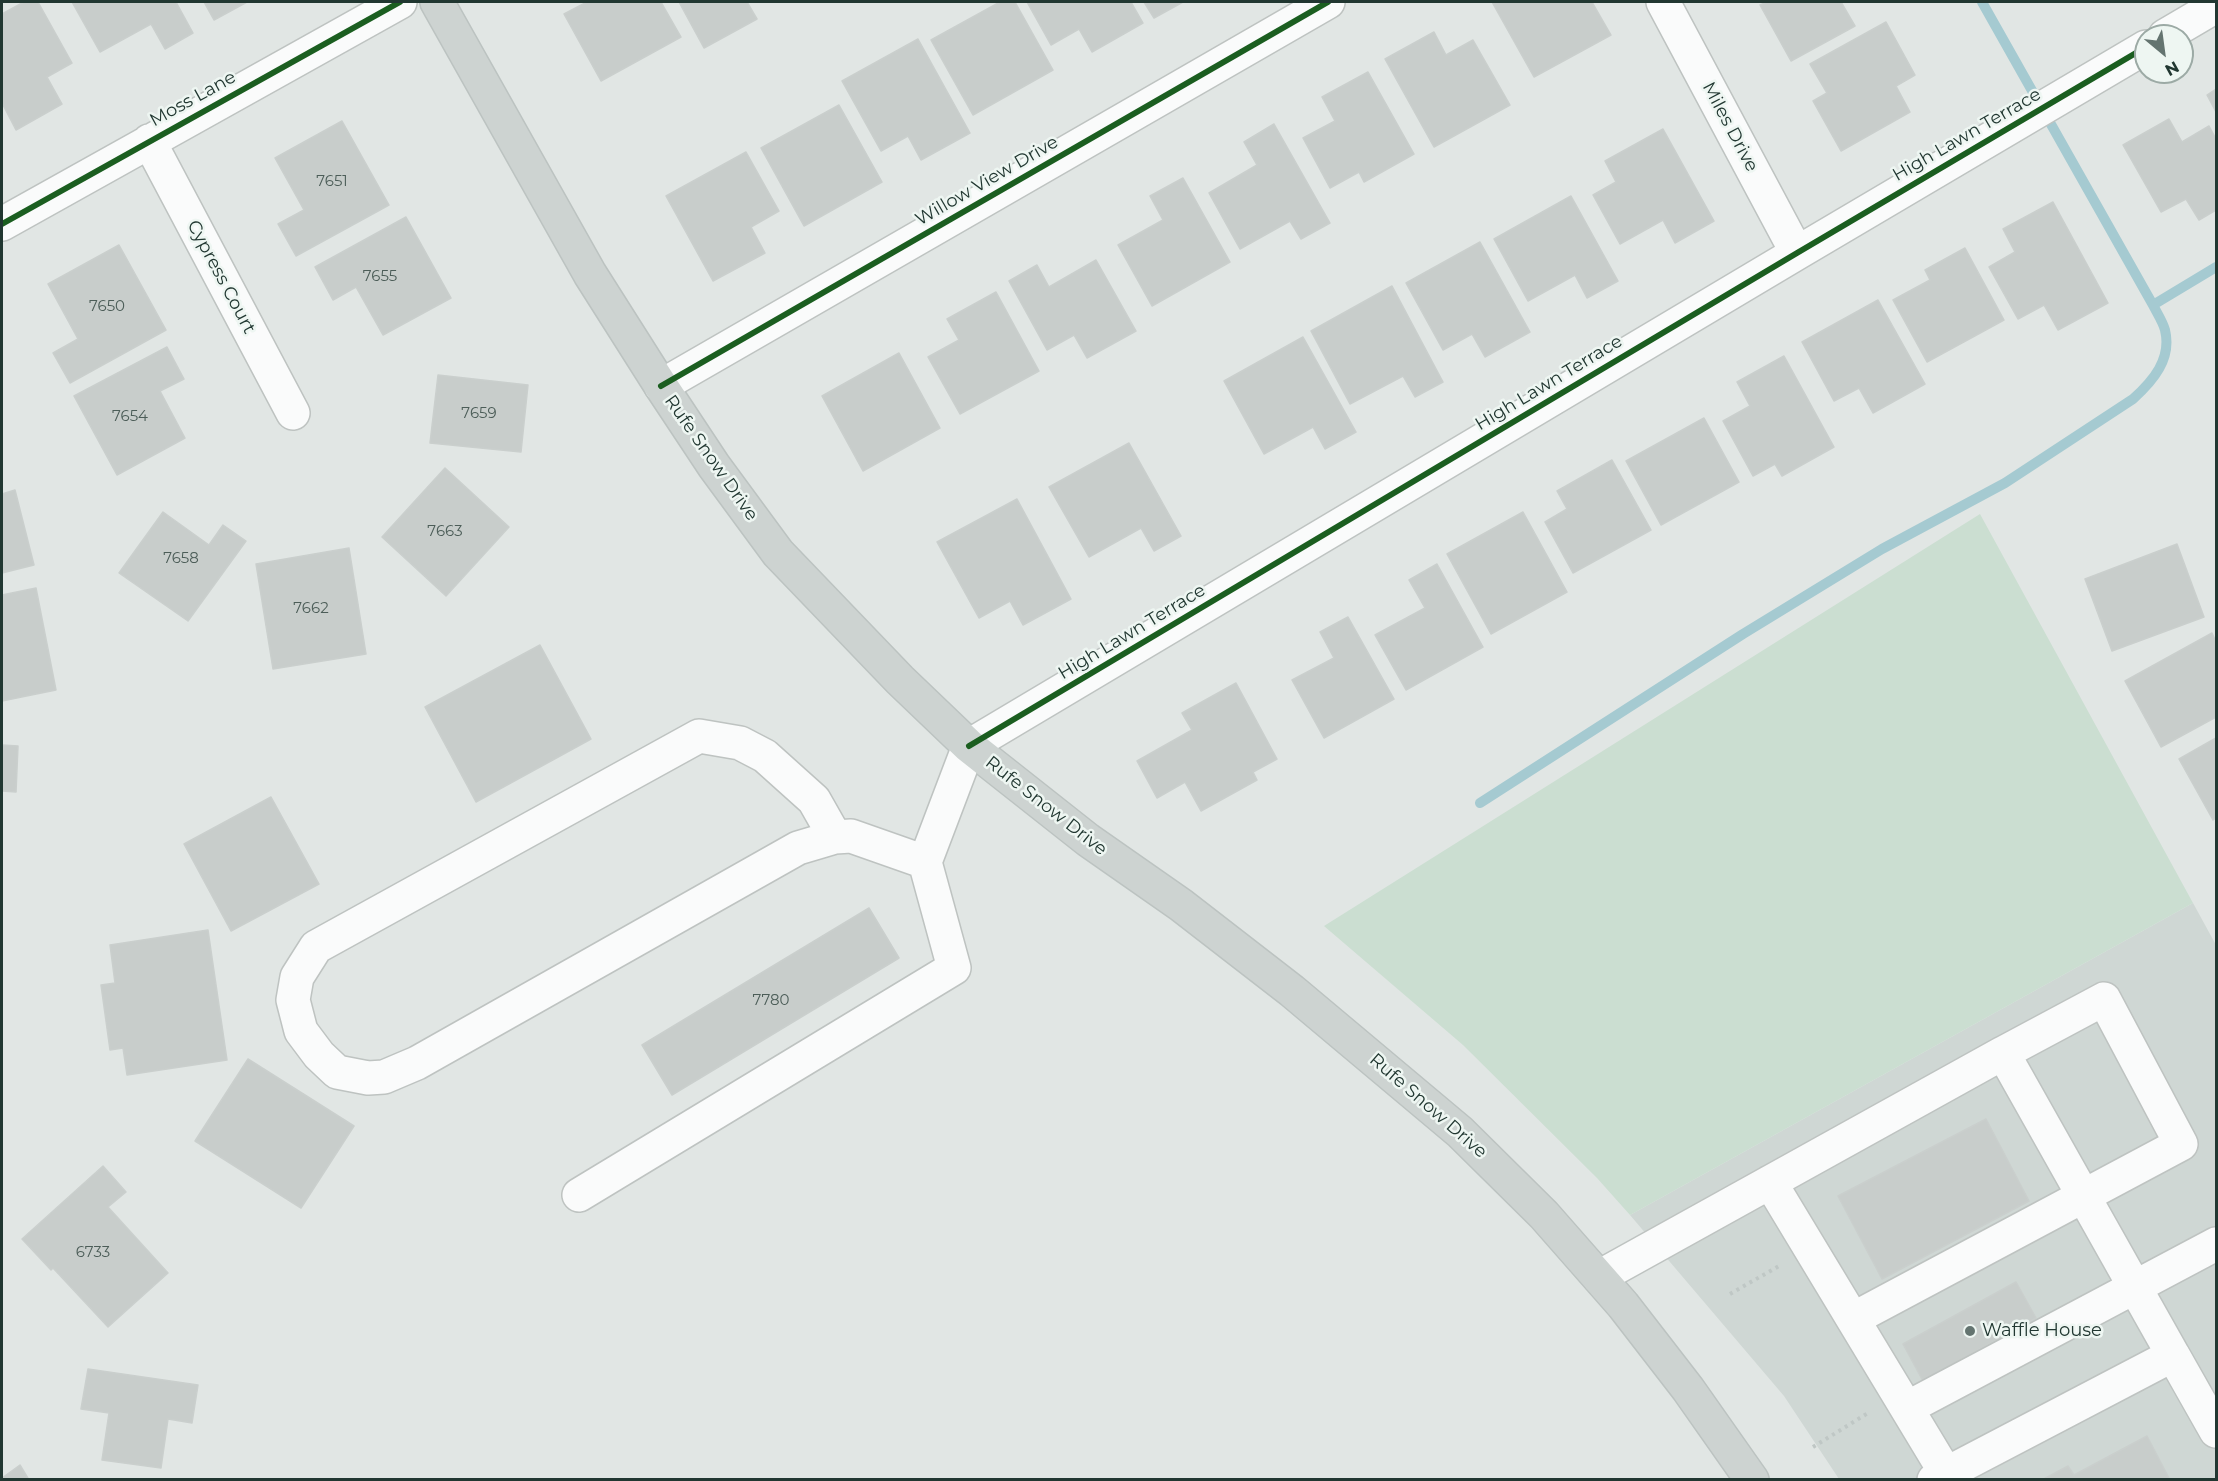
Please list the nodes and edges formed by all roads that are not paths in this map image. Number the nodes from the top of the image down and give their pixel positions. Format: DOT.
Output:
graph roads {
  1 [pos="400,2"];
  2 [pos="437,2"];
  3 [pos="1328,2"];
  4 [pos="1663,2"];
  5 [pos="2217,6"];
  6 [pos="2186,24"];
  7 [pos="2134,54"];
  8 [pos="149,141"];
  9 [pos="2,224"];
  10 [pos="1797,253"];
  11 [pos="661,386"];
  12 [pos="293,413"];
  13 [pos="969,747"];
  14 [pos="835,837"];
  15 [pos="925,862"];
  16 [pos="2002,1053"];
  17 [pos="1770,1182"];
  18 [pos="579,1195"];
  19 [pos="2084,1196"];
  20 [pos="2217,1244"];
  21 [pos="1599,1277"];
  22 [pos="2135,1287"];
  23 [pos="1853,1319"];
  24 [pos="2173,1354"];
  25 [pos="1903,1401"];
  26 [pos="2217,1431"];
  27 [pos="1944,1477"];
  28 [pos="1752,1479"];
  1 -- 8 [label="street, Moss Lane"];
  2 -- 11 [label="main road, Rufe Snow Drive"];
  3 -- 11 [label="street, Willow View Drive"];
  4 -- 10 [label="street, Miles Drive"];
  5 -- 6 [label="street"];
  7 -- 10 [label="street, High Lawn Terrace"];
  8 -- 9 [label="street, Moss Lane"];
  8 -- 12 [label="street, Cypress Court"];
  10 -- 13 [label="street, High Lawn Terrace"];
  11 -- 13 [label="main road, Rufe Snow Drive"];
  13 -- 15 [label="street"];
  13 -- 21 [label="main road, Rufe Snow Drive"];
  14 -- 14 [label="street"];
  14 -- 15 [label="street"];
  15 -- 18 [label="street"];
  16 -- 17 [label="street"];
  16 -- 19 [label="street"];
  16 -- 19 [label="street"];
  17 -- 21 [label="street"];
  17 -- 23 [label="street"];
  19 -- 22 [label="street"];
  19 -- 23 [label="street"];
  20 -- 22 [label="street"];
  21 -- 28 [label="main road, Rufe Snow Drive"];
  22 -- 24 [label="street"];
  22 -- 25 [label="street"];
  23 -- 25 [label="street"];
  24 -- 26 [label="street"];
  24 -- 27 [label="street"];
  25 -- 27 [label="street"];
}
